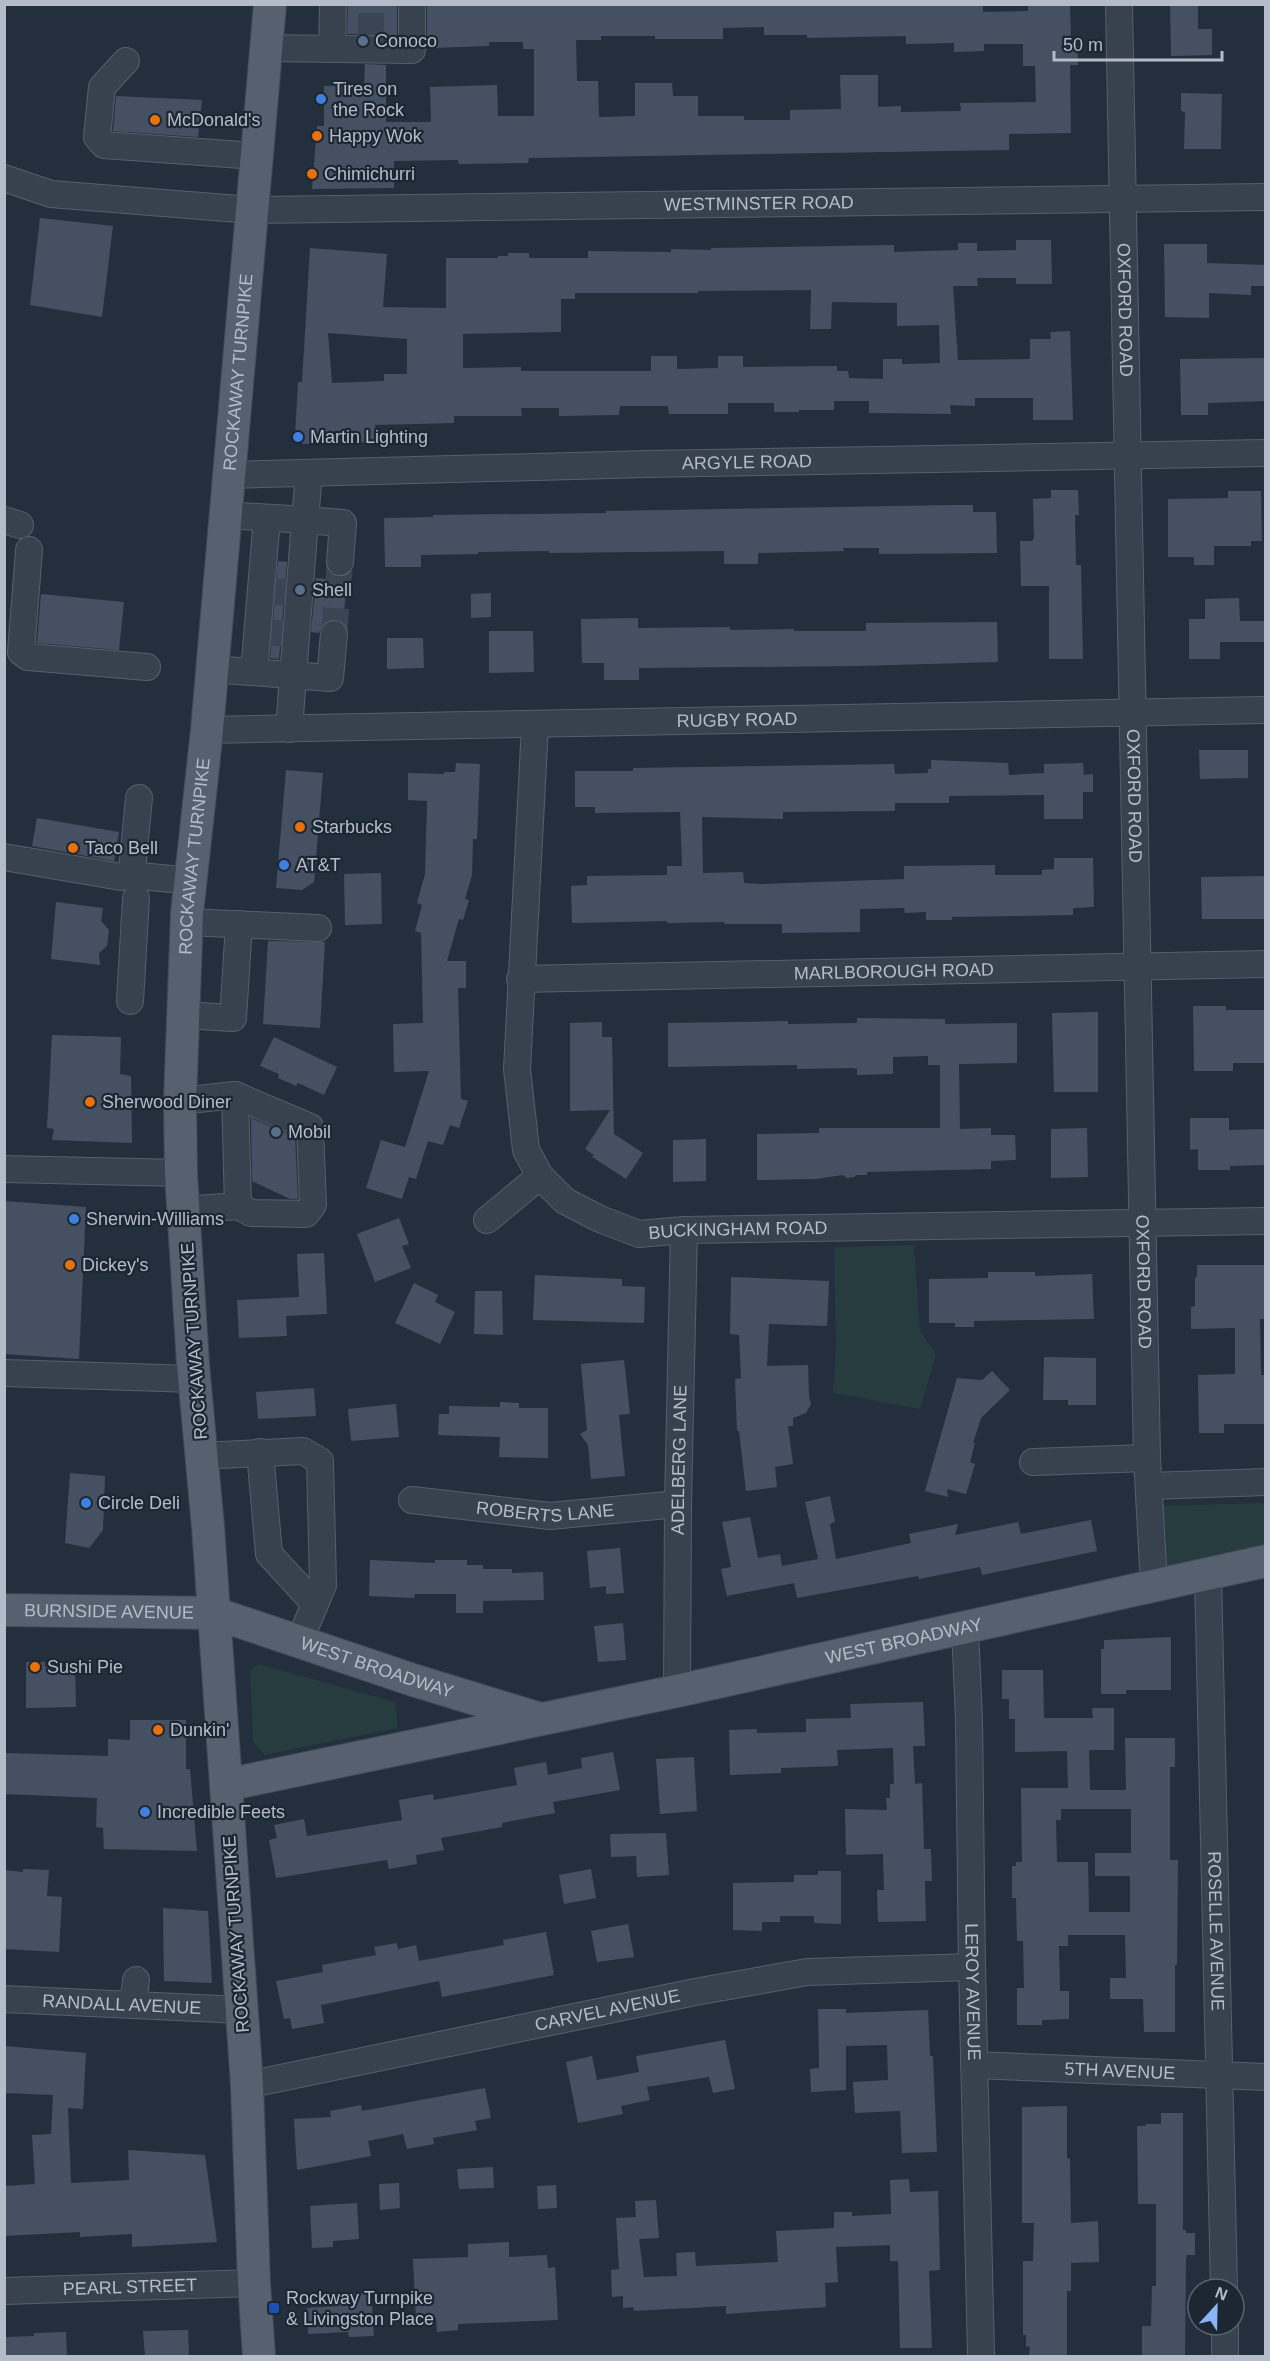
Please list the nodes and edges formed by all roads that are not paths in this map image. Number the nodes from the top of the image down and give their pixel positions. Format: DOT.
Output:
graph roads {
  1 [pos="270,4"];
  2 [pos="333,4"];
  3 [pos="412,4"];
  4 [pos="1119,4"];
  5 [pos="265,48"];
  6 [pos="332,49"];
  7 [pos="126,61"];
  8 [pos="256,156"];
  9 [pos="4,178"];
  10 [pos="1266,197"];
  11 [pos="1123,200"];
  12 [pos="251,210"];
  13 [pos="1266,453"];
  14 [pos="1128,456"];
  15 [pos="309,472"];
  16 [pos="229,475"];
  17 [pos="225,515"];
  18 [pos="267,518"];
  19 [pos="305,520"];
  20 [pos="29,550"];
  21 [pos="340,562"];
  22 [pos="281,592"];
  23 [pos="277,633"];
  24 [pos="334,634"];
  25 [pos="147,667"];
  26 [pos="212,669"];
  27 [pos="254,672"];
  28 [pos="293,675"];
  29 [pos="1266,711"];
  30 [pos="1133,714"];
  31 [pos="536,726"];
  32 [pos="289,729"];
  33 [pos="207,730"];
  34 [pos="139,798"];
  35 [pos="4,857"];
  36 [pos="192,881"];
  37 [pos="132,887"];
  38 [pos="187,922"];
  39 [pos="239,924"];
  40 [pos="318,928"];
  41 [pos="1266,964"];
  42 [pos="1138,967"];
  43 [pos="520,979"];
  44 [pos="130,1001"];
  45 [pos="183,1015"];
  46 [pos="235,1095"];
  47 [pos="180,1101"];
  48 [pos="4,1169"];
  49 [pos="181,1173"];
  50 [pos="540,1176"];
  51 [pos="238,1206"];
  52 [pos="184,1210"];
  53 [pos="487,1220"];
  54 [pos="1266,1221"];
  55 [pos="1143,1223"];
  56 [pos="684,1230"];
  57 [pos="4,1372"];
  58 [pos="194,1379"];
  59 [pos="260,1452"];
  60 [pos="202,1456"];
  61 [pos="1147,1458"];
  62 [pos="1033,1462"];
  63 [pos="1266,1482"];
  64 [pos="1149,1486"];
  65 [pos="412,1500"];
  66 [pos="678,1504"];
  67 [pos="1266,1561"];
  68 [pos="1208,1574"];
  69 [pos="1154,1586"];
  70 [pos="315,1604"];
  71 [pos="4,1610"];
  72 [pos="214,1613"];
  73 [pos="965,1629"];
  74 [pos="299,1642"];
  75 [pos="677,1691"];
  76 [pos="541,1720"];
  77 [pos="226,1785"];
  78 [pos="972,1967"];
  79 [pos="136,1980"];
  80 [pos="4,1999"];
  81 [pos="133,2005"];
  82 [pos="241,2010"];
  83 [pos="974,2065"];
  84 [pos="1220,2075"];
  85 [pos="1266,2077"];
  86 [pos="247,2085"];
  87 [pos="1224,2277"];
  88 [pos="254,2283"];
  89 [pos="4,2291"];
  90 [pos="1225,2337"];
  91 [pos="260,2356"];
  92 [pos="981,2356"];
  93 [pos="1225,2356"];
  1 -- 5 [label="main road, ROCKAWAY TURNPIKE"];
  2 -- 6 [label="street"];
  3 -- 6 [label="street"];
  4 -- 11 [label="street, OXFORD ROAD"];
  5 -- 6 [label="street"];
  5 -- 8 [label="main road, ROCKAWAY TURNPIKE"];
  7 -- 8 [label="street"];
  8 -- 12 [label="main road, ROCKAWAY TURNPIKE"];
  9 -- 12 [label="street, WESTMINSTER ROAD"];
  10 -- 11 [label="street, WESTMINSTER ROAD"];
  11 -- 12 [label="street, WESTMINSTER ROAD"];
  11 -- 14 [label="street, OXFORD ROAD"];
  12 -- 16 [label="main road, ROCKAWAY TURNPIKE"];
  13 -- 14 [label="street, ARGYLE ROAD"];
  14 -- 15 [label="street, ARGYLE ROAD"];
  14 -- 30 [label="street, OXFORD ROAD"];
  15 -- 16 [label="street, ARGYLE ROAD"];
  15 -- 19 [label="street"];
  16 -- 17 [label="main road, ROCKAWAY TURNPIKE"];
  17 -- 18 [label="street"];
  17 -- 26 [label="main road, ROCKAWAY TURNPIKE"];
  18 -- 19 [label="street"];
  18 -- 22 [label="street"];
  19 -- 21 [label="street"];
  19 -- 22 [label="street"];
  20 -- 25 [label="street"];
  22 -- 23 [label="street"];
  22 -- 23 [label="street"];
  23 -- 27 [label="street"];
  23 -- 28 [label="street"];
  24 -- 28 [label="street"];
  26 -- 27 [label="street"];
  26 -- 33 [label="main road, ROCKAWAY TURNPIKE"];
  27 -- 28 [label="street"];
  28 -- 32 [label="street"];
  29 -- 30 [label="street, RUGBY ROAD"];
  30 -- 31 [label="street, RUGBY ROAD"];
  30 -- 42 [label="street, OXFORD ROAD"];
  31 -- 32 [label="street, RUGBY ROAD"];
  31 -- 43 [label="street, BUCKINGHAM ROAD"];
  32 -- 33 [label="street, RUGBY ROAD"];
  33 -- 36 [label="main road, ROCKAWAY TURNPIKE"];
  34 -- 37 [label="street"];
  35 -- 37 [label="street"];
  36 -- 37 [label="street"];
  36 -- 38 [label="main road, ROCKAWAY TURNPIKE"];
  37 -- 44 [label="street"];
  38 -- 39 [label="street"];
  38 -- 45 [label="main road, ROCKAWAY TURNPIKE"];
  39 -- 40 [label="street"];
  39 -- 45 [label="street"];
  41 -- 42 [label="street, MARLBOROUGH ROAD"];
  42 -- 43 [label="street, MARLBOROUGH ROAD"];
  42 -- 55 [label="street, OXFORD ROAD"];
  43 -- 50 [label="street, BUCKINGHAM ROAD"];
  45 -- 47 [label="main road, ROCKAWAY TURNPIKE"];
  46 -- 47 [label="street"];
  46 -- 51 [label="street"];
  46 -- 51 [label="street"];
  47 -- 49 [label="main road, ROCKAWAY TURNPIKE"];
  48 -- 49 [label="street"];
  49 -- 52 [label="main road, ROCKAWAY TURNPIKE"];
  50 -- 53 [label="street"];
  50 -- 56 [label="street, BUCKINGHAM ROAD"];
  51 -- 52 [label="street"];
  52 -- 58 [label="main road, ROCKAWAY TURNPIKE"];
  54 -- 55 [label="street, BUCKINGHAM ROAD"];
  55 -- 56 [label="street, BUCKINGHAM ROAD"];
  55 -- 61 [label="street, OXFORD ROAD"];
  56 -- 66 [label="street, ADELBERG LANE"];
  57 -- 58 [label="street"];
  58 -- 60 [label="main road, ROCKAWAY TURNPIKE"];
  59 -- 60 [label="street"];
  59 -- 70 [label="street"];
  59 -- 70 [label="street"];
  60 -- 72 [label="main road, ROCKAWAY TURNPIKE"];
  61 -- 62 [label="street"];
  61 -- 64 [label="street, OXFORD ROAD"];
  63 -- 64 [label="street"];
  64 -- 69 [label="street, OXFORD ROAD"];
  65 -- 66 [label="street, ROBERTS LANE"];
  66 -- 75 [label="street, ADELBERG LANE"];
  67 -- 68 [label="main road, WEST BROADWAY"];
  68 -- 69 [label="main road, WEST BROADWAY"];
  68 -- 84 [label="street, ROSELLE AVENUE"];
  69 -- 73 [label="main road, WEST BROADWAY"];
  70 -- 74 [label="street"];
  71 -- 72 [label="main road, BURNSIDE AVENUE"];
  72 -- 74 [label="main road, WEST BROADWAY"];
  72 -- 77 [label="main road, ROCKAWAY TURNPIKE"];
  73 -- 75 [label="main road, WEST BROADWAY"];
  73 -- 78 [label="street, LEROY AVENUE"];
  74 -- 76 [label="main road, WEST BROADWAY"];
  75 -- 76 [label="main road, WEST BROADWAY"];
  76 -- 77 [label="main road, WEST BROADWAY"];
  77 -- 82 [label="main road, ROCKAWAY TURNPIKE"];
  78 -- 83 [label="street, LEROY AVENUE"];
  78 -- 86 [label="street, CARVEL AVENUE"];
  79 -- 81 [label="street"];
  80 -- 81 [label="street, RANDALL AVENUE"];
  81 -- 82 [label="street, RANDALL AVENUE"];
  82 -- 86 [label="main road, ROCKAWAY TURNPIKE"];
  83 -- 84 [label="street, 5TH AVENUE"];
  83 -- 92 [label="street, LEROY AVENUE"];
  84 -- 85 [label="street, 5TH AVENUE"];
  84 -- 87 [label="street, ROSELLE AVENUE"];
  86 -- 88 [label="main road, ROCKAWAY TURNPIKE"];
  88 -- 89 [label="street, PEARL STREET"];
  88 -- 91 [label="main road, ROCKAWAY TURNPIKE"];
  90 -- 93 [label="street"];
}
